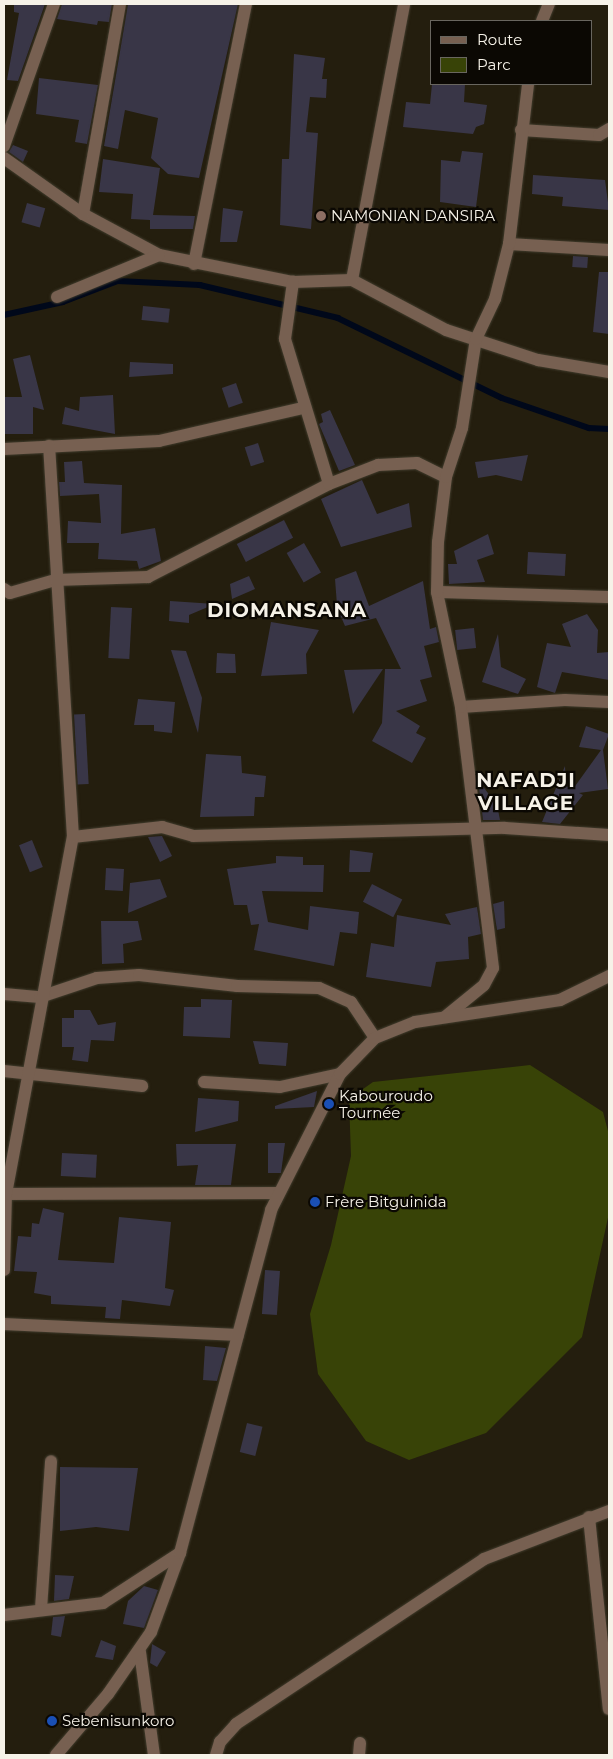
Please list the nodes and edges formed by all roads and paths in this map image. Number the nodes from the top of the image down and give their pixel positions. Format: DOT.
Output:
graph roads {
  1 [pos="54,4"];
  2 [pos="120,4"];
  3 [pos="246,4"];
  4 [pos="404,4"];
  5 [pos="549,4"];
  6 [pos="542,20"];
  7 [pos="528,85"];
  8 [pos="609,129"];
  9 [pos="520,130"];
  10 [pos="4,146"];
  11 [pos="4,158"];
  12 [pos="83,214"];
  13 [pos="509,244"];
  14 [pos="609,250"];
  15 [pos="159,256"];
  16 [pos="194,264"];
  17 [pos="352,280"];
  18 [pos="293,282"];
  19 [pos="58,297"];
  20 [pos="476,339"];
  21 [pos="609,372"];
  22 [pos="303,408"];
  23 [pos="50,446"];
  24 [pos="4,449"];
  25 [pos="446,477"];
  26 [pos="329,484"];
  27 [pos="56,580"];
  28 [pos="4,590"];
  29 [pos="437,592"];
  30 [pos="609,597"];
  31 [pos="609,702"];
  32 [pos="461,707"];
  33 [pos="474,831"];
  34 [pos="609,835"];
  35 [pos="73,837"];
  36 [pos="609,976"];
  37 [pos="4,994"];
  38 [pos="40,997"];
  39 [pos="444,1018"];
  40 [pos="375,1038"];
  41 [pos="4,1070"];
  42 [pos="28,1072"];
  43 [pos="340,1074"];
  44 [pos="204,1082"];
  45 [pos="142,1086"];
  46 [pos="279,1193"];
  47 [pos="6,1194"];
  48 [pos="4,1270"];
  49 [pos="4,1324"];
  50 [pos="238,1335"];
  51 [pos="51,1461"];
  52 [pos="609,1511"];
  53 [pos="589,1517"];
  54 [pos="180,1553"];
  55 [pos="41,1609"];
  56 [pos="4,1615"];
  57 [pos="140,1652"];
  58 [pos="609,1709"];
  59 [pos="56,1755"];
  60 [pos="154,1755"];
  61 [pos="216,1755"];
  1 -- 10 [label="street"];
  2 -- 12 [label="street"];
  3 -- 16 [label="street"];
  4 -- 17 [label="street"];
  5 -- 6 [label="street"];
  7 -- 9 [label="street"];
  8 -- 9 [label="street"];
  9 -- 13 [label="street"];
  11 -- 12 [label="street"];
  12 -- 15 [label="street"];
  13 -- 14 [label="street"];
  13 -- 20 [label="street"];
  15 -- 16 [label="street"];
  15 -- 19 [label="street"];
  16 -- 18 [label="street"];
  17 -- 18 [label="street"];
  17 -- 20 [label="street"];
  18 -- 22 [label="street"];
  20 -- 21 [label="street"];
  20 -- 25 [label="street"];
  22 -- 23 [label="street"];
  22 -- 26 [label="street"];
  23 -- 24 [label="street"];
  23 -- 27 [label="street"];
  25 -- 26 [label="street"];
  25 -- 29 [label="street"];
  26 -- 27 [label="street"];
  27 -- 28 [label="street"];
  27 -- 35 [label="street"];
  29 -- 30 [label="street"];
  29 -- 32 [label="street"];
  31 -- 32 [label="street"];
  32 -- 33 [label="street"];
  33 -- 34 [label="street"];
  33 -- 35 [label="street"];
  33 -- 39 [label="street"];
  35 -- 38 [label="street"];
  36 -- 39 [label="street"];
  37 -- 38 [label="street"];
  38 -- 40 [label="street"];
  38 -- 42 [label="street"];
  39 -- 40 [label="street"];
  40 -- 43 [label="street"];
  41 -- 42 [label="street"];
  42 -- 45 [label="street"];
  42 -- 47 [label="street"];
  43 -- 44 [label="street"];
  43 -- 46 [label="street"];
  46 -- 47 [label="street"];
  46 -- 50 [label="street"];
  47 -- 48 [label="street"];
  49 -- 50 [label="street"];
  50 -- 54 [label="street"];
  51 -- 55 [label="street"];
  52 -- 53 [label="street"];
  53 -- 58 [label="street"];
  53 -- 61 [label="street"];
  54 -- 55 [label="street"];
  54 -- 57 [label="street"];
  55 -- 56 [label="street"];
  57 -- 59 [label="street"];
  57 -- 60 [label="street"];
}
